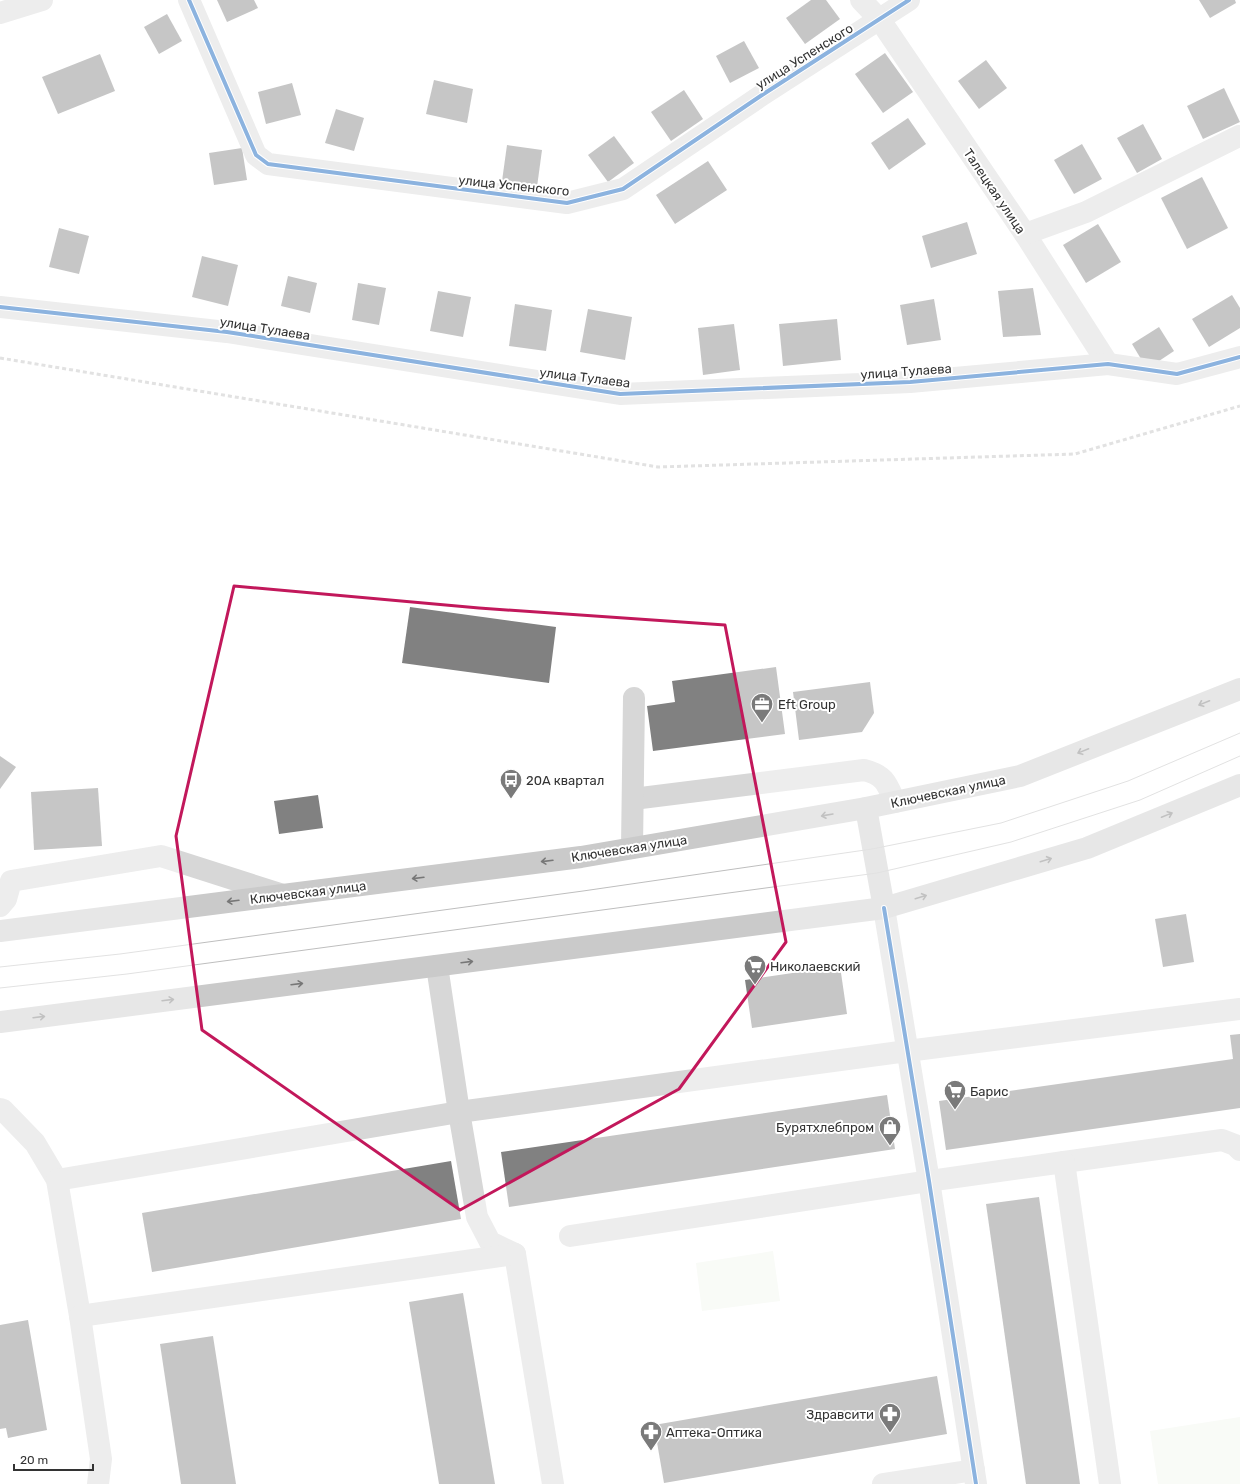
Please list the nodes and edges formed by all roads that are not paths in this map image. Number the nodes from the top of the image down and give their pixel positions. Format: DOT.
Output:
graph roads {
  1 [pos="42,0"];
  2 [pos="189,0"];
  3 [pos="861,0"];
  4 [pos="909,0"];
  5 [pos="0,13"];
  6 [pos="880,20"];
  7 [pos="1239,136"];
  8 [pos="1025,234"];
  9 [pos="0,307"];
  10 [pos="1240,357"];
  11 [pos="1108,364"];
  12 [pos="1240,688"];
  13 [pos="634,698"];
  14 [pos="1240,785"];
  15 [pos="633,799"];
  16 [pos="895,802"];
  17 [pos="866,808"];
  18 [pos="632,848"];
  19 [pos="6,881"];
  20 [pos="283,895"];
  21 [pos="0,906"];
  22 [pos="884,908"];
  23 [pos="0,931"];
  24 [pos="436,966"];
  25 [pos="1240,1010"];
  26 [pos="0,1022"];
  27 [pos="907,1051"];
  28 [pos="0,1109"];
  29 [pos="459,1112"];
  30 [pos="1240,1150"];
  31 [pos="1064,1162"];
  32 [pos="57,1180"];
  33 [pos="929,1181"];
  34 [pos="570,1236"];
  35 [pos="515,1254"];
  36 [pos="80,1316"];
  37 [pos="975,1477"];
  38 [pos="98,1484"];
  39 [pos="553,1484"];
  40 [pos="883,1484"];
  41 [pos="1110,1484"];
  1 -- 5 [label="street"];
  2 -- 6 [label="street, улица Успенского"];
  3 -- 6 [label="street, Талецкая улица"];
  4 -- 6 [label="street, улица Успенского"];
  6 -- 8 [label="street, Талецкая улица"];
  7 -- 8 [label="street"];
  8 -- 11 [label="street, Талецкая улица"];
  9 -- 11 [label="street, улица Тулаева"];
  10 -- 11 [label="street, улица Тулаева"];
  12 -- 16 [label="main road, Ключевская улица, one-way"];
  13 -- 15 [label="street"];
  22 -- 14 [label="main road, one-way"];
  15 -- 16 [label="street"];
  15 -- 18 [label="street"];
  16 -- 17 [label="main road, Ключевская улица"];
  17 -- 18 [label="main road, Ключевская улица, one-way"];
  17 -- 22 [label="main road"];
  18 -- 20 [label="main road, Ключевская улица, one-way"];
  19 -- 20 [label="street"];
  19 -- 21 [label="street"];
  20 -- 23 [label="main road, Ключевская улица, one-way"];
  24 -- 22 [label="main road, one-way"];
  22 -- 27 [label="street"];
  26 -- 24 [label="main road, one-way"];
  24 -- 29 [label="street"];
  25 -- 27 [label="street"];
  27 -- 29 [label="street"];
  27 -- 33 [label="street"];
  28 -- 32 [label="street"];
  29 -- 32 [label="street"];
  29 -- 35 [label="street"];
  30 -- 31 [label="street"];
  31 -- 33 [label="street"];
  31 -- 41 [label="street"];
  32 -- 36 [label="street"];
  33 -- 34 [label="street"];
  33 -- 37 [label="street"];
  35 -- 36 [label="street"];
  35 -- 39 [label="street"];
  36 -- 38 [label="street"];
  37 -- 40 [label="street"];
}
